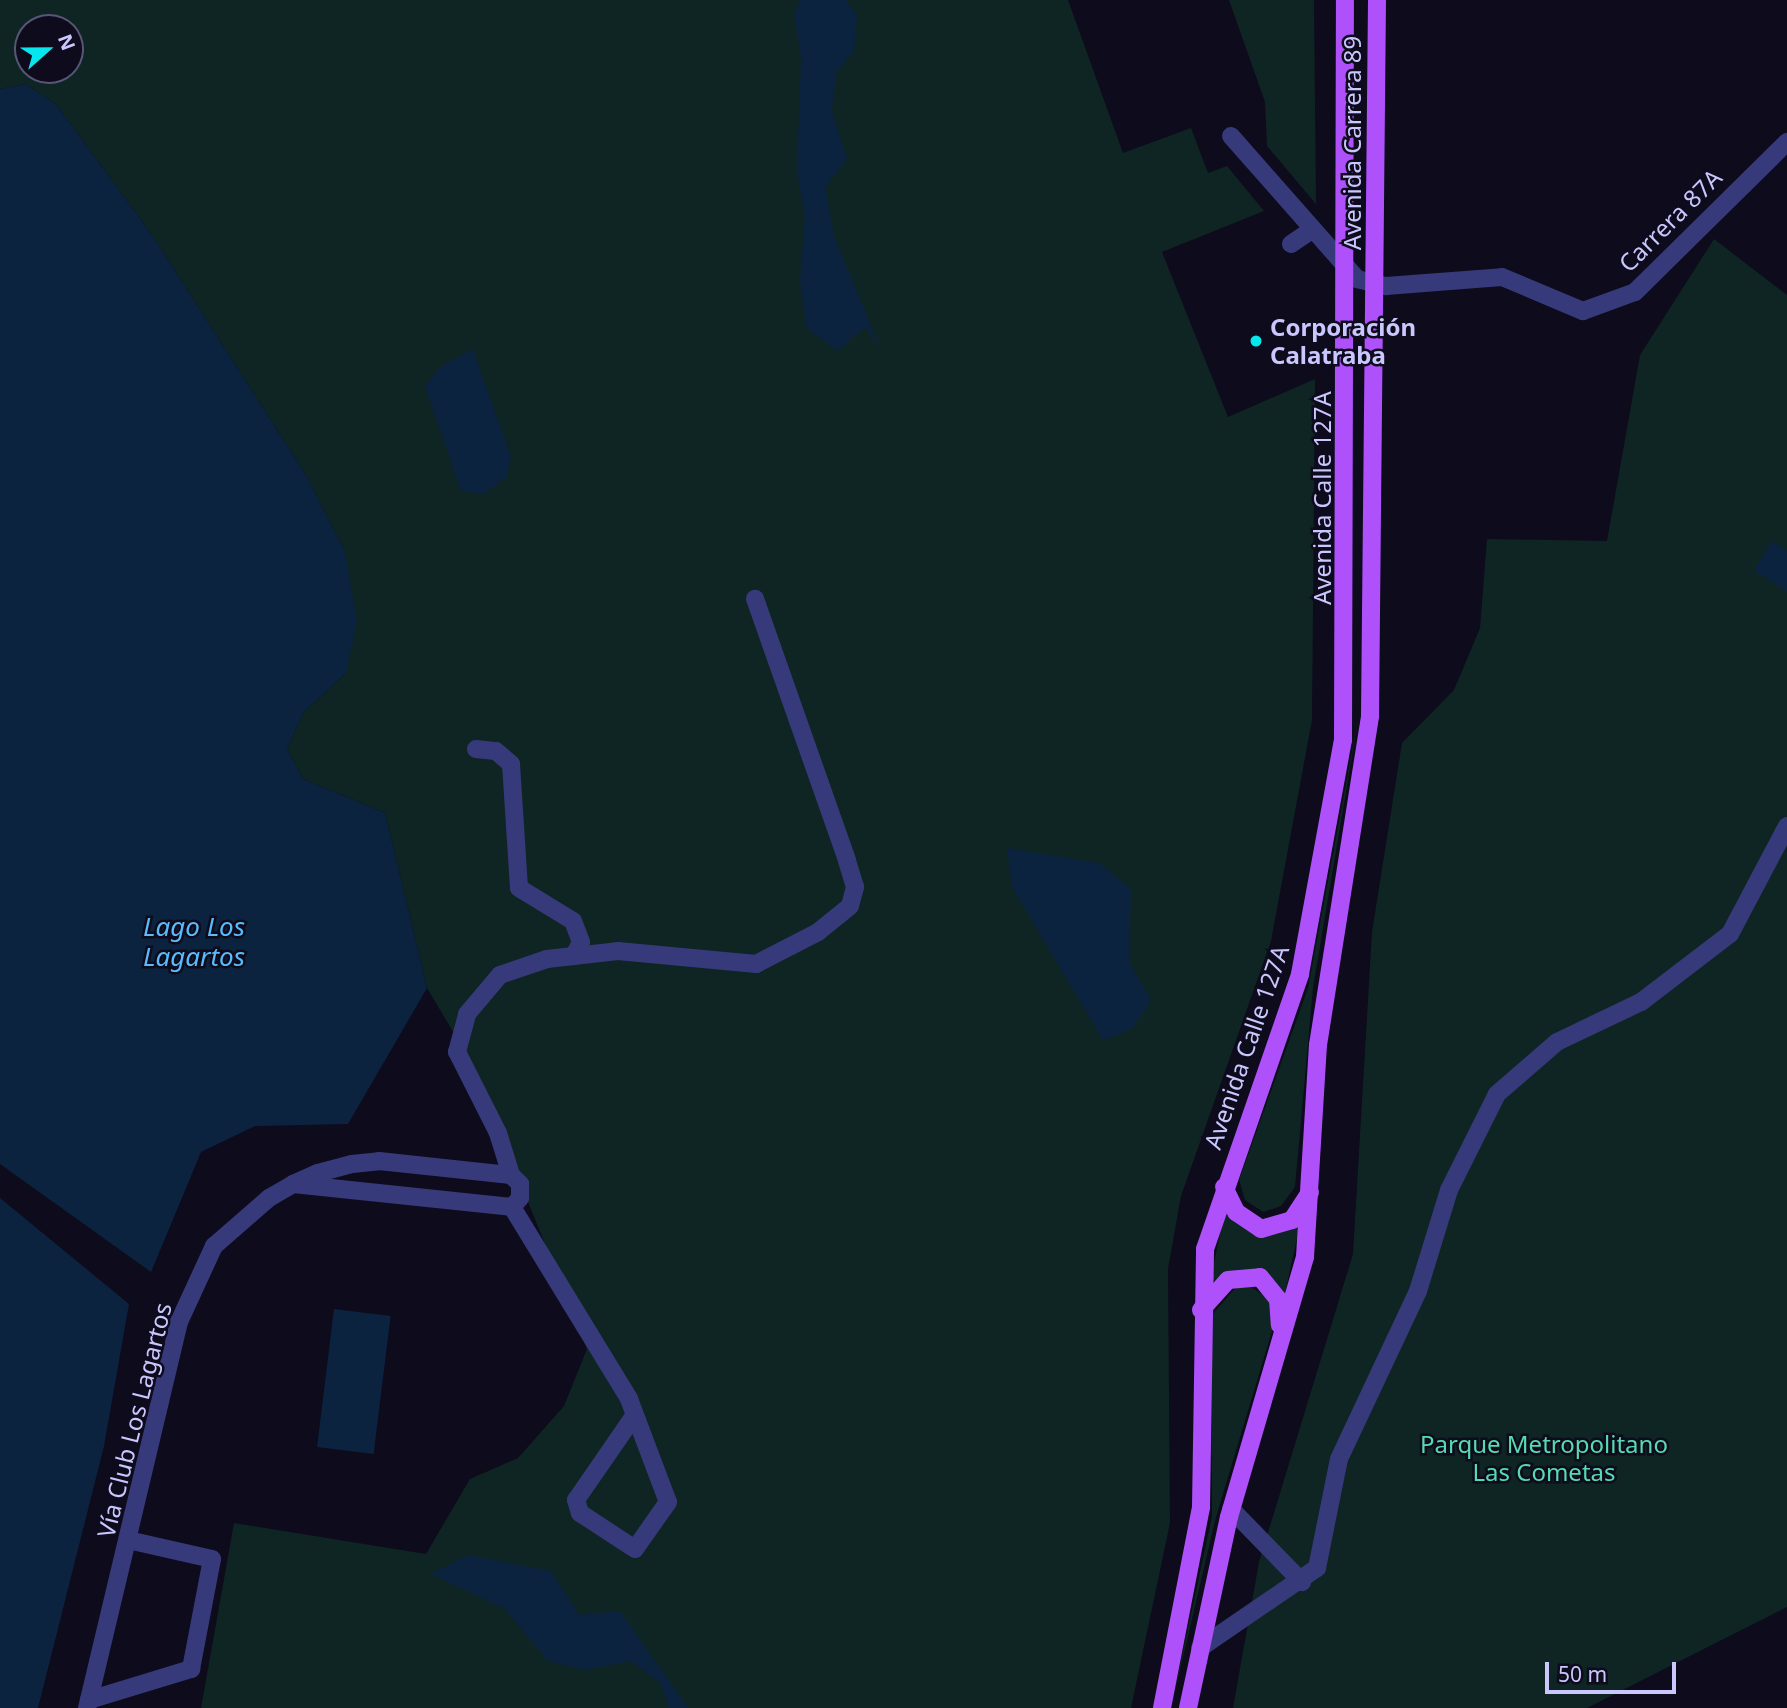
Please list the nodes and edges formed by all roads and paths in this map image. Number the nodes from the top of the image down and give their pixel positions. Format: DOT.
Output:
graph roads {
  1 [pos="1345,0"];
  2 [pos="1377,0"];
  3 [pos="1231,136"];
  4 [pos="1787,142"];
  5 [pos="1312,230"];
  6 [pos="1290,244"];
  7 [pos="1347,271"];
  8 [pos="1377,286"];
  9 [pos="755,599"];
  10 [pos="476,749"];
  11 [pos="1787,826"];
  12 [pos="574,956"];
  13 [pos="511,1175"];
  14 [pos="293,1184"];
  15 [pos="1224,1187"];
  16 [pos="1310,1192"];
  17 [pos="512,1207"];
  18 [pos="1201,1311"];
  19 [pos="1280,1339"];
  20 [pos="634,1416"];
  21 [pos="1231,1509"];
  22 [pos="128,1540"];
  23 [pos="1302,1582"];
  24 [pos="1200,1648"];
  25 [pos="88,1704"];
  26 [pos="1162,1708"];
  27 [pos="1188,1708"];
  1 -- 7 [label="main road, Avenida Carrera 89"];
  2 -- 8 [label="main road, Avenida Carrera 89"];
  3 -- 5 [label="street"];
  4 -- 8 [label="street, Carrera 87A"];
  5 -- 6 [label="street"];
  5 -- 7 [label="street"];
  7 -- 8 [label="street"];
  7 -- 15 [label="main road, Avenida Calle 127A"];
  8 -- 16 [label="main road"];
  9 -- 12 [label="street"];
  10 -- 12 [label="street"];
  11 -- 23 [label="street"];
  12 -- 13 [label="street"];
  13 -- 14 [label="street, Vía Club Los Lagartos"];
  13 -- 17 [label="street"];
  14 -- 17 [label="street"];
  14 -- 22 [label="street, Vía Club Los Lagartos"];
  15 -- 16 [label="main road"];
  15 -- 18 [label="main road, Avenida Calle 127A"];
  16 -- 19 [label="main road"];
  17 -- 20 [label="street"];
  18 -- 19 [label="main road"];
  18 -- 26 [label="main road, Avenida Calle 127A"];
  19 -- 21 [label="main road"];
  20 -- 20 [label="street"];
  21 -- 23 [label="street"];
  21 -- 24 [label="main road"];
  22 -- 25 [label="street, Vía Club Los Lagartos"];
  22 -- 25 [label="street"];
  23 -- 24 [label="street"];
  24 -- 27 [label="main road"];
}
